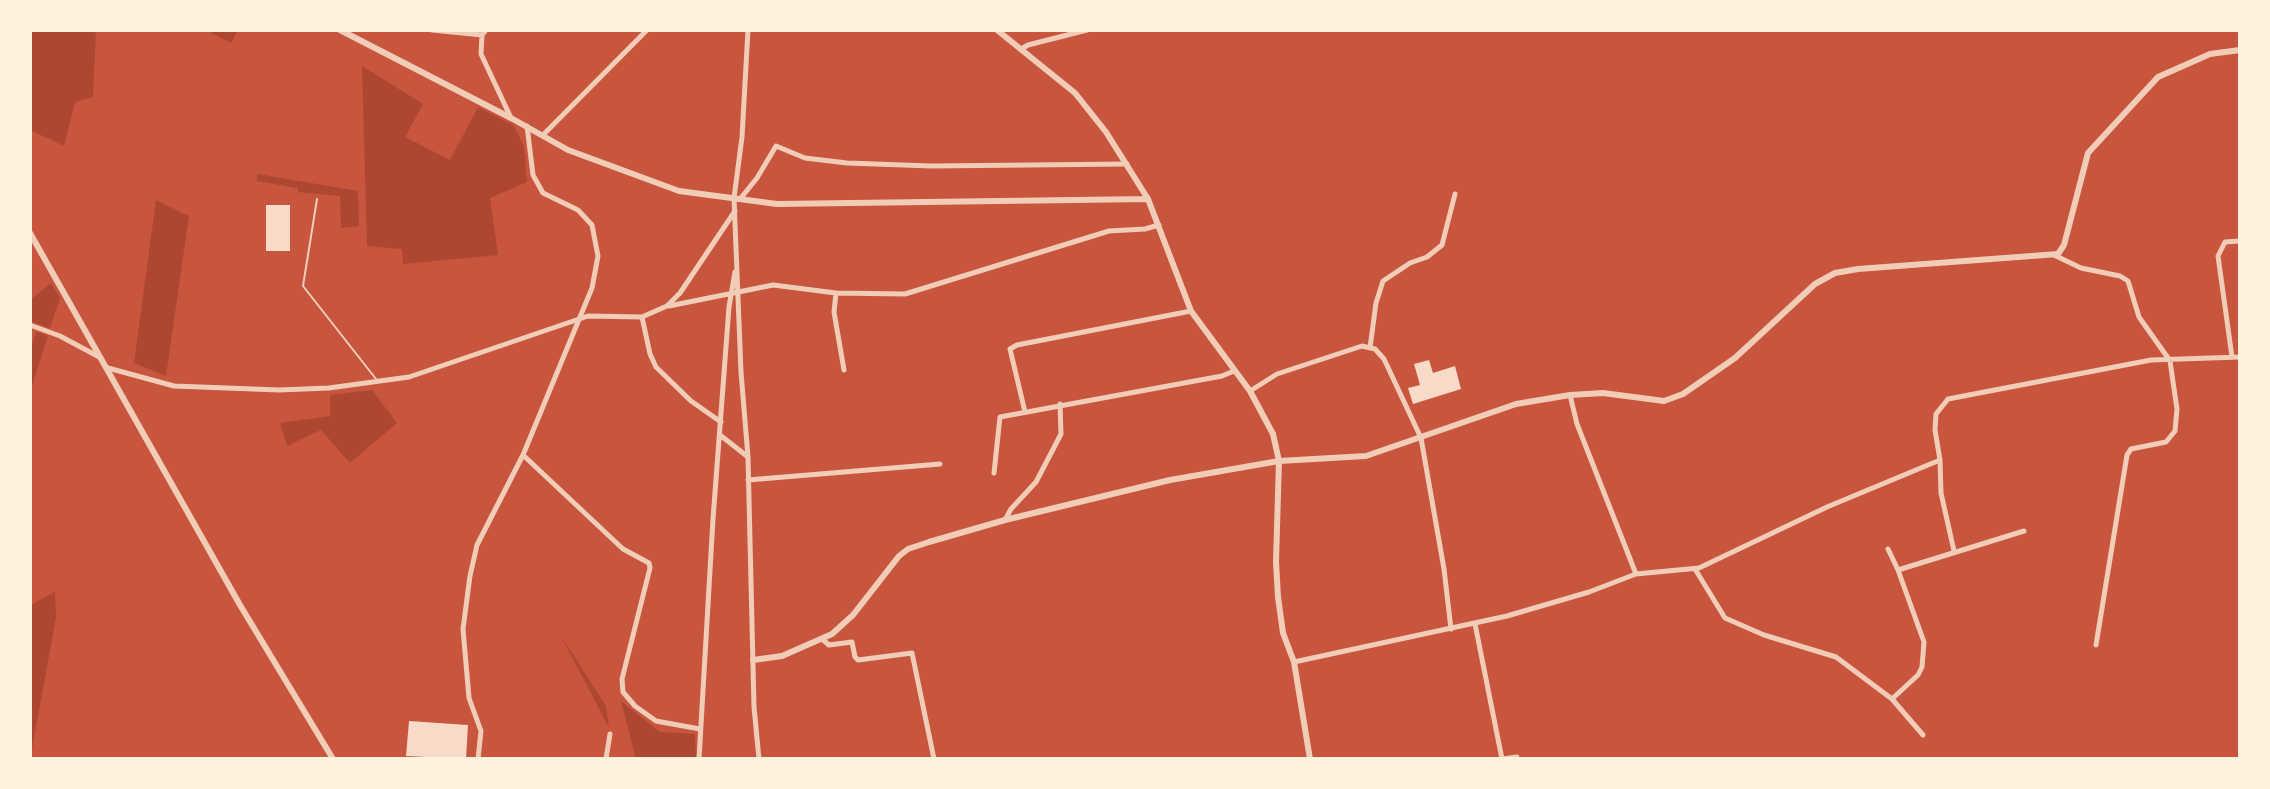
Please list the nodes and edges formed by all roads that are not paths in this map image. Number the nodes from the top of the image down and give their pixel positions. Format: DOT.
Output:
graph roads {
  1 [pos="340,30"];
  2 [pos="432,30"];
  3 [pos="647,30"];
  4 [pos="748,30"];
  5 [pos="997,30"];
  6 [pos="1087,30"];
  7 [pos="484,33"];
  8 [pos="1021,49"];
  9 [pos="2240,50"];
  10 [pos="511,118"];
  11 [pos="527,126"];
  12 [pos="543,135"];
  13 [pos="1127,164"];
  14 [pos="1455,194"];
  15 [pos="317,199"];
  16 [pos="737,199"];
  17 [pos="1148,199"];
  18 [pos="736,210"];
  19 [pos="1160,225"];
  20 [pos="30,233"];
  21 [pos="2240,241"];
  22 [pos="2054,255"];
  23 [pos="735,292"];
  24 [pos="836,293"];
  25 [pos="667,306"];
  26 [pos="1191,311"];
  27 [pos="642,317"];
  28 [pos="577,320"];
  29 [pos="30,325"];
  30 [pos="1370,348"];
  31 [pos="2232,357"];
  32 [pos="2240,357"];
  33 [pos="103,359"];
  34 [pos="2169,359"];
  35 [pos="108,368"];
  36 [pos="844,370"];
  37 [pos="1234,371"];
  38 [pos="378,381"];
  39 [pos="1250,391"];
  40 [pos="1570,395"];
  41 [pos="1060,404"];
  42 [pos="1026,412"];
  43 [pos="721,422"];
  44 [pos="720,435"];
  45 [pos="1421,438"];
  46 [pos="523,455"];
  47 [pos="748,457"];
  48 [pos="1940,460"];
  49 [pos="1279,461"];
  50 [pos="940,464"];
  51 [pos="994,474"];
  52 [pos="748,480"];
  53 [pos="1005,520"];
  54 [pos="2024,531"];
  55 [pos="1888,549"];
  56 [pos="1954,551"];
  57 [pos="1695,569"];
  58 [pos="1898,570"];
  59 [pos="1636,574"];
  60 [pos="1475,624"];
  61 [pos="1451,628"];
  62 [pos="822,639"];
  63 [pos="2096,645"];
  64 [pos="753,660"];
  65 [pos="1294,662"];
  66 [pos="1892,699"];
  67 [pos="699,729"];
  68 [pos="610,734"];
  69 [pos="1923,735"];
  70 [pos="333,759"];
  71 [pos="477,759"];
  72 [pos="606,759"];
  73 [pos="699,759"];
  74 [pos="759,759"];
  75 [pos="934,759"];
  76 [pos="1310,759"];
  77 [pos="1517,759"];
  1 -- 10 [label="street"];
  2 -- 7 [label="street"];
  3 -- 12 [label="street"];
  4 -- 16 [label="street"];
  5 -- 8 [label="street"];
  6 -- 8 [label="street"];
  7 -- 10 [label="street"];
  8 -- 13 [label="street"];
  9 -- 22 [label="street"];
  10 -- 11 [label="street"];
  11 -- 12 [label="street"];
  11 -- 28 [label="street"];
  12 -- 16 [label="street"];
  13 -- 16 [label="street"];
  13 -- 17 [label="street"];
  14 -- 30 [label="street"];
  15 -- 38 [label="lane"];
  16 -- 17 [label="street"];
  16 -- 18 [label="street"];
  17 -- 19 [label="street"];
  18 -- 23 [label="street"];
  18 -- 25 [label="street"];
  19 -- 24 [label="street"];
  19 -- 26 [label="street"];
  20 -- 33 [label="street"];
  21 -- 31 [label="street"];
  22 -- 34 [label="street"];
  22 -- 40 [label="street"];
  23 -- 24 [label="street"];
  23 -- 25 [label="street"];
  23 -- 43 [label="street"];
  23 -- 47 [label="street"];
  24 -- 36 [label="street"];
  25 -- 27 [label="street"];
  26 -- 37 [label="street"];
  26 -- 42 [label="street"];
  27 -- 28 [label="street"];
  27 -- 43 [label="street"];
  28 -- 38 [label="street"];
  28 -- 46 [label="street"];
  29 -- 33 [label="street"];
  30 -- 39 [label="street"];
  30 -- 45 [label="street"];
  31 -- 32 [label="street"];
  31 -- 34 [label="street"];
  33 -- 35 [label="street"];
  34 -- 48 [label="street"];
  34 -- 63 [label="street"];
  35 -- 38 [label="street"];
  35 -- 70 [label="street"];
  37 -- 39 [label="street"];
  37 -- 41 [label="street"];
  39 -- 49 [label="street"];
  40 -- 45 [label="street"];
  40 -- 59 [label="street"];
  41 -- 42 [label="street"];
  41 -- 53 [label="street"];
  42 -- 51 [label="street"];
  43 -- 44 [label="street"];
  44 -- 47 [label="street"];
  44 -- 67 [label="street"];
  45 -- 49 [label="street"];
  45 -- 61 [label="street"];
  46 -- 67 [label="street"];
  46 -- 71 [label="street"];
  47 -- 52 [label="street"];
  48 -- 56 [label="street"];
  48 -- 57 [label="street"];
  49 -- 53 [label="street"];
  49 -- 65 [label="street"];
  50 -- 52 [label="street"];
  52 -- 64 [label="street"];
  53 -- 62 [label="street"];
  54 -- 56 [label="street"];
  55 -- 58 [label="street"];
  56 -- 58 [label="street"];
  57 -- 59 [label="street"];
  57 -- 66 [label="street"];
  58 -- 66 [label="street"];
  59 -- 60 [label="street"];
  60 -- 61 [label="street"];
  60 -- 77 [label="street"];
  61 -- 65 [label="street"];
  62 -- 64 [label="street"];
  62 -- 75 [label="street"];
  64 -- 74 [label="street"];
  65 -- 76 [label="street"];
  66 -- 69 [label="street"];
  67 -- 73 [label="street"];
  68 -- 72 [label="street"];
}
